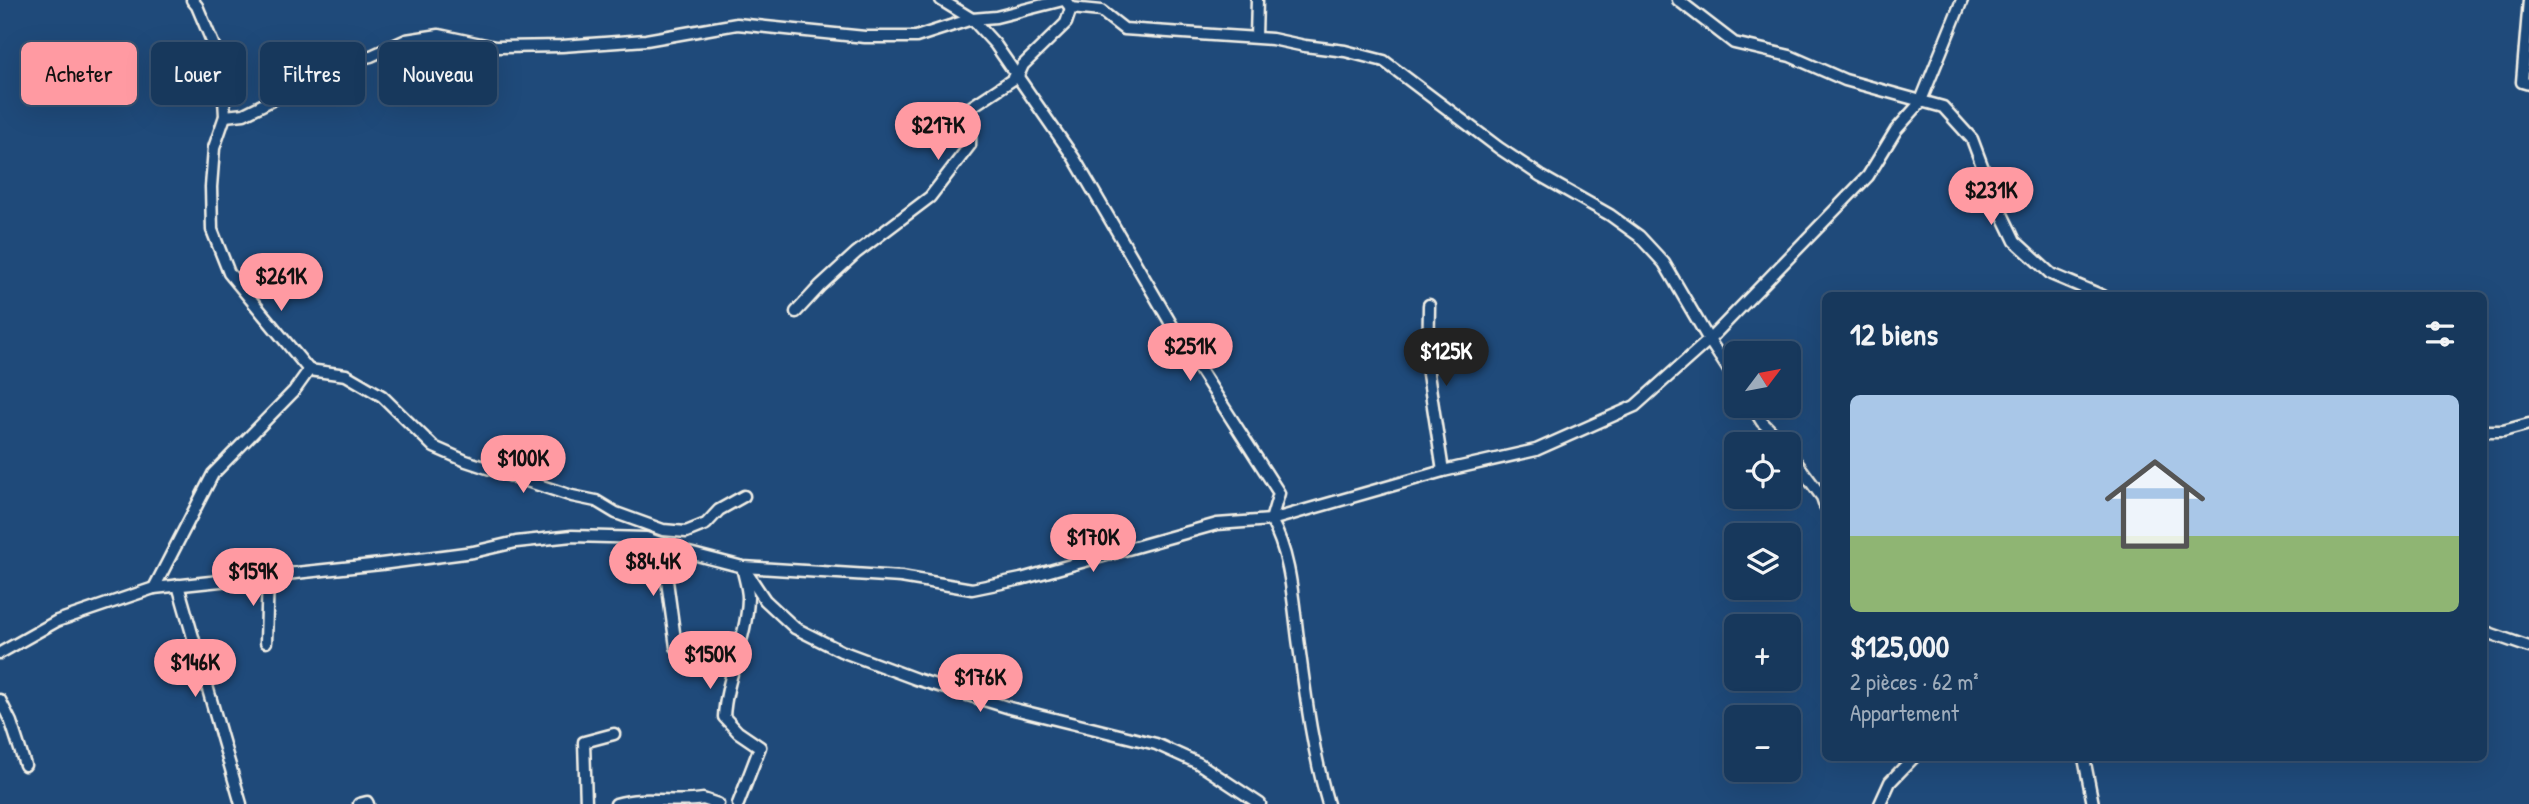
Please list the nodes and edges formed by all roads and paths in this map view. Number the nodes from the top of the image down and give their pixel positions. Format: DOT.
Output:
graph roads {
  1 [pos="941,0"];
  2 [pos="1257,0"];
  3 [pos="1678,0"];
  4 [pos="1962,0"];
  5 [pos="2529,0"];
  6 [pos="196,2"];
  7 [pos="1067,3"];
  8 [pos="972,19"];
  9 [pos="1256,37"];
  10 [pos="1018,76"];
  11 [pos="2529,84"];
  12 [pos="1920,103"];
  13 [pos="225,116"];
  14 [pos="2094,292"];
  15 [pos="1429,305"];
  16 [pos="796,312"];
  17 [pos="1709,340"];
  18 [pos="1724,363"];
  19 [pos="309,370"];
  20 [pos="1760,418"];
  21 [pos="2529,424"];
  22 [pos="2487,431"];
  23 [pos="1772,432"];
  24 [pos="1801,468"];
  25 [pos="1443,471"];
  26 [pos="744,496"];
  27 [pos="1822,496"];
  28 [pos="1271,520"];
  29 [pos="662,544"];
  30 [pos="743,567"];
  31 [pos="268,575"];
  32 [pos="178,585"];
  33 [pos="154,588"];
  34 [pos="2487,632"];
  35 [pos="266,642"];
  36 [pos="676,647"];
  37 [pos="2529,647"];
  38 [pos="0,653"];
  39 [pos="0,700"];
  40 [pos="614,734"];
  41 [pos="1910,761"];
  42 [pos="2085,761"];
  43 [pos="25,765"];
  44 [pos="241,804"];
  45 [pos="359,804"];
  46 [pos="368,804"];
  47 [pos="586,804"];
  48 [pos="616,804"];
  49 [pos="718,804"];
  50 [pos="738,804"];
  51 [pos="1260,804"];
  52 [pos="1328,804"];
  53 [pos="1880,804"];
  54 [pos="2093,804"];
  1 -- 8 [label="street"];
  2 -- 9 [label="street"];
  3 -- 12 [label="street"];
  4 -- 12 [label="street"];
  5 -- 11 [label="street"];
  6 -- 13 [label="street"];
  7 -- 8 [label="street"];
  7 -- 9 [label="street"];
  7 -- 10 [label="street"];
  8 -- 10 [label="street"];
  8 -- 13 [label="street"];
  9 -- 17 [label="street"];
  10 -- 16 [label="street"];
  10 -- 28 [label="street"];
  12 -- 14 [label="street"];
  12 -- 17 [label="street"];
  13 -- 19 [label="street"];
  15 -- 25 [label="street"];
  17 -- 18 [label="street"];
  17 -- 25 [label="street"];
  19 -- 26 [label="street"];
  19 -- 33 [label="street"];
  20 -- 23 [label="street"];
  21 -- 22 [label="street"];
  24 -- 27 [label="street"];
  25 -- 28 [label="street"];
  28 -- 30 [label="street"];
  28 -- 52 [label="street"];
  29 -- 30 [label="street"];
  29 -- 31 [label="street"];
  29 -- 36 [label="street"];
  30 -- 50 [label="street"];
  30 -- 51 [label="street"];
  31 -- 32 [label="street"];
  31 -- 35 [label="street"];
  32 -- 33 [label="street"];
  32 -- 44 [label="street"];
  33 -- 38 [label="street"];
  34 -- 37 [label="street"];
  39 -- 43 [label="street"];
  40 -- 47 [label="street"];
  41 -- 53 [label="street"];
  42 -- 54 [label="street"];
  45 -- 46 [label="street"];
  48 -- 49 [label="street"];
}
